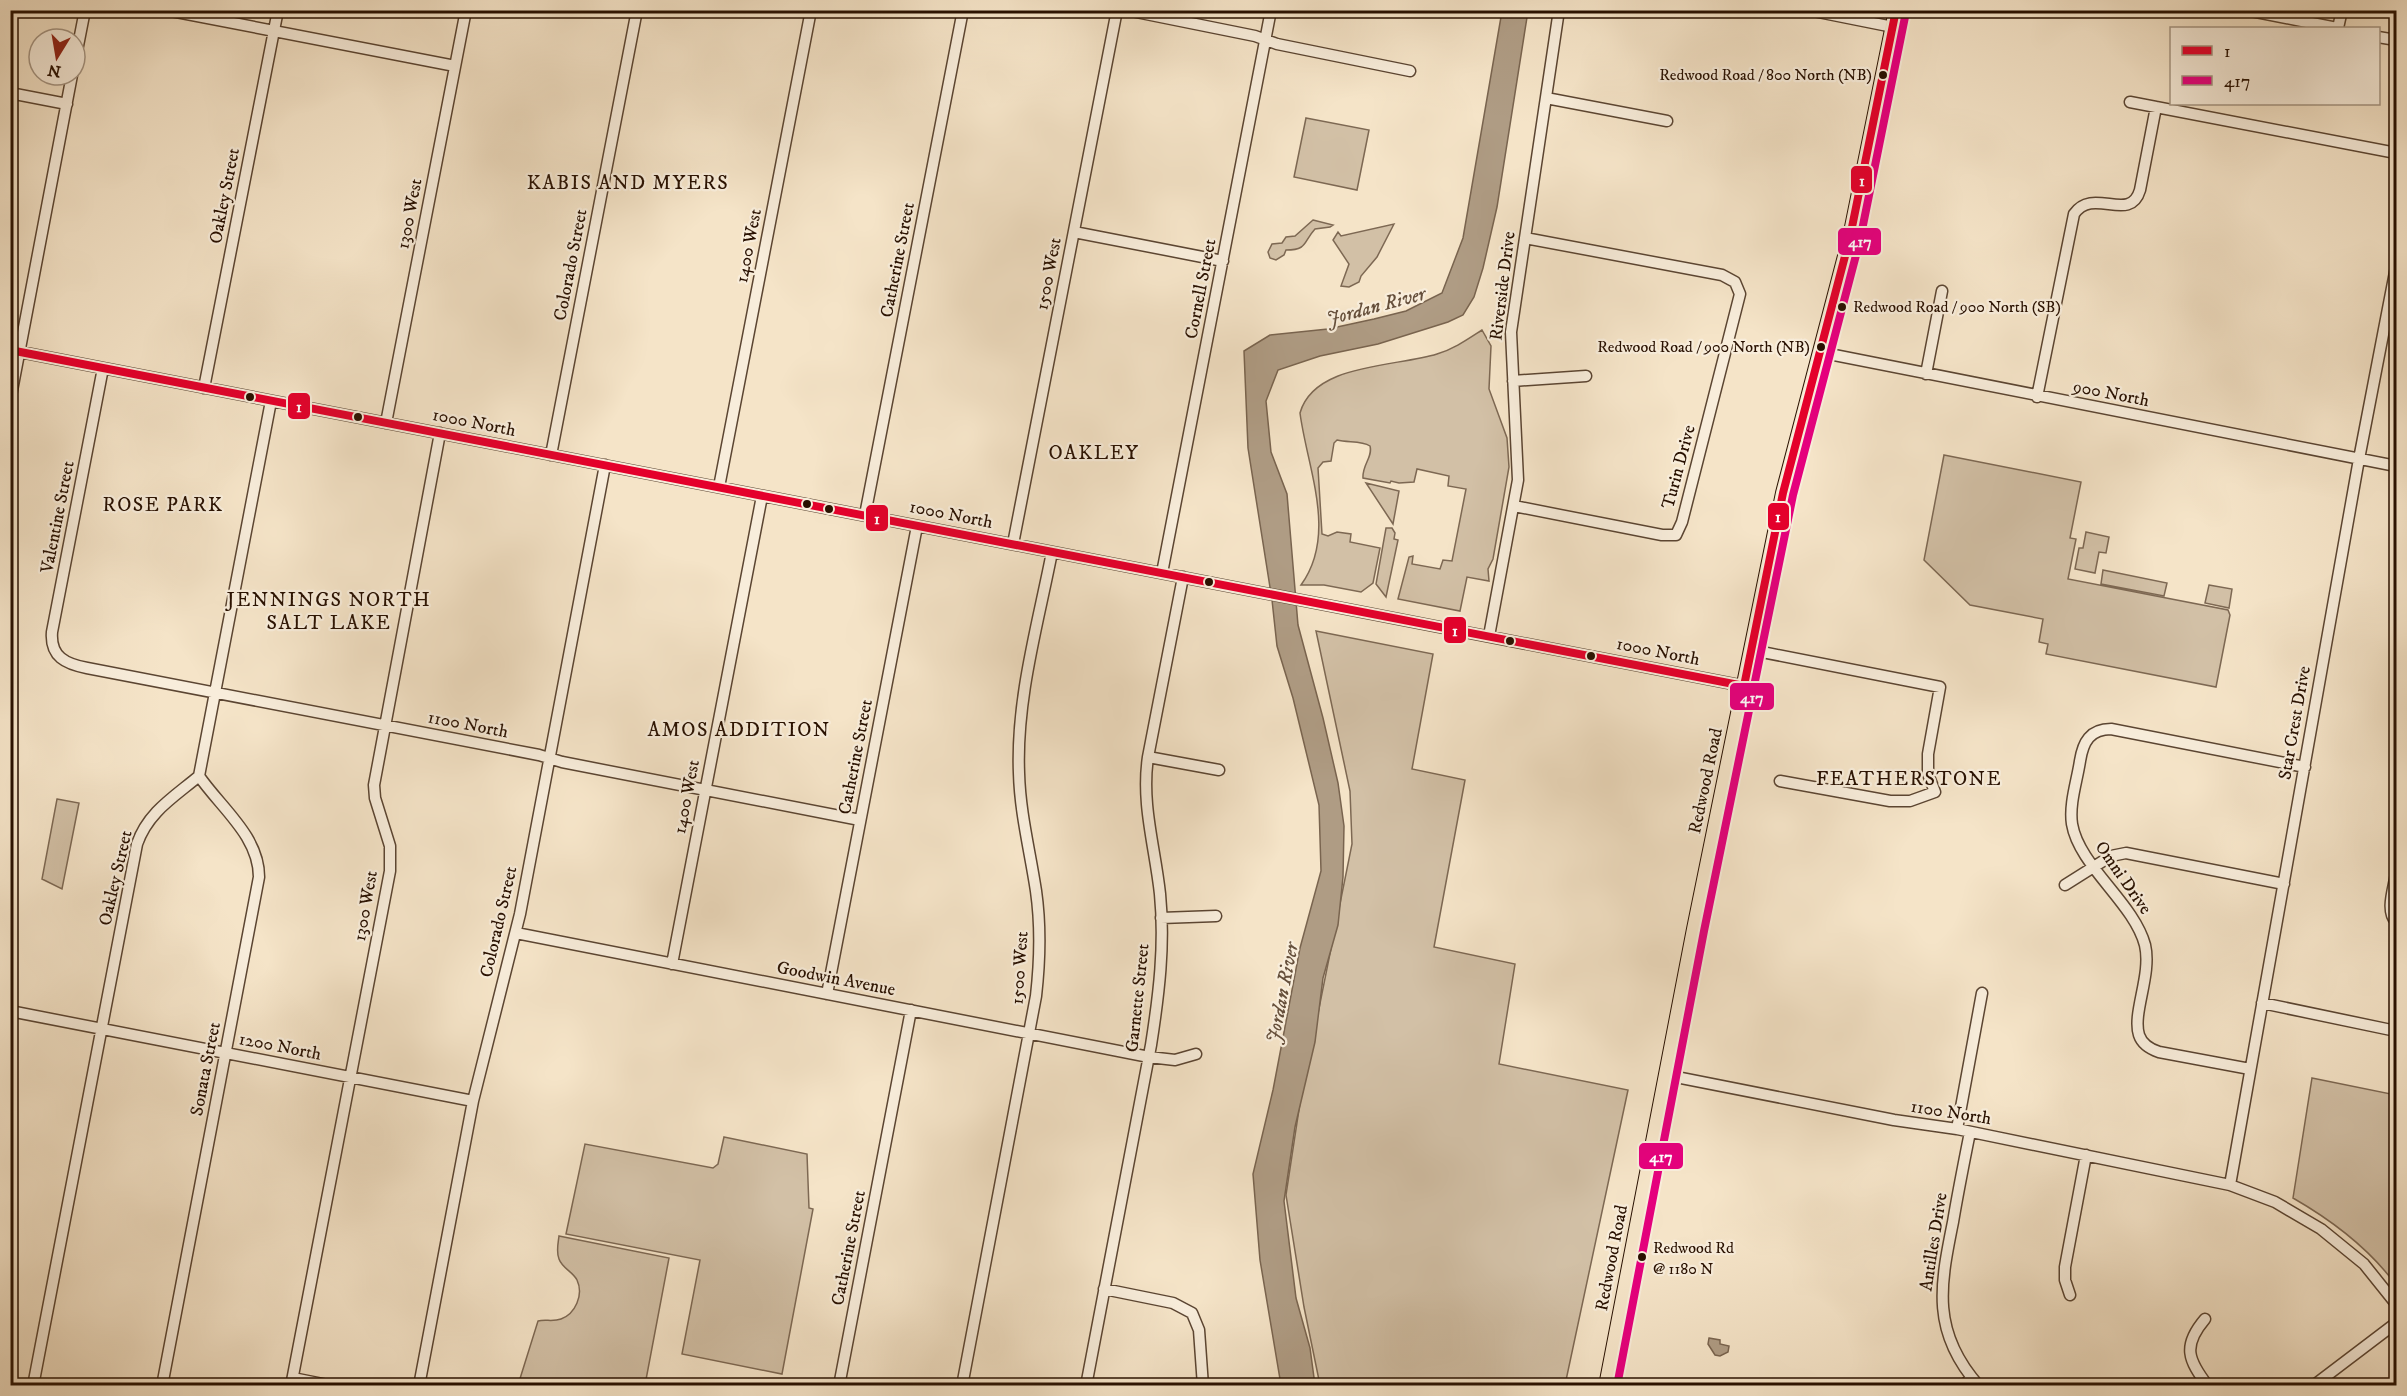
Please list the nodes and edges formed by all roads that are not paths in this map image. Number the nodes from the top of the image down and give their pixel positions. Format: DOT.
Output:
graph roads {
  1 [pos="85,10"];
  2 [pos="166,10"];
  3 [pos="278,10"];
  4 [pos="466,10"];
  5 [pos="637,10"];
  6 [pos="811,10"];
  7 [pos="963,10"];
  8 [pos="1117,10"];
  9 [pos="1126,10"];
  10 [pos="1271,10"];
  11 [pos="1559,10"];
  12 [pos="1808,10"];
  13 [pos="1896,10"];
  14 [pos="2246,10"];
  15 [pos="2342,10"];
  16 [pos="82,27"];
  17 [pos="1893,27"];
  18 [pos="2333,27"];
  19 [pos="2338,27"];
  20 [pos="274,31"];
  21 [pos="2380,37"];
  22 [pos="1266,40"];
  23 [pos="2397,40"];
  24 [pos="455,66"];
  25 [pos="1410,72"];
  26 [pos="70,87"];
  27 [pos="10,93"];
  28 [pos="1546,98"];
  29 [pos="2130,102"];
  30 [pos="67,104"];
  31 [pos="2156,107"];
  32 [pos="1667,121"];
  33 [pos="2397,153"];
  34 [pos="1074,232"];
  35 [pos="1525,238"];
  36 [pos="1223,261"];
  37 [pos="2397,267"];
  38 [pos="1942,291"];
  39 [pos="15,351"];
  40 [pos="1819,352"];
  41 [pos="103,368"];
  42 [pos="1926,374"];
  43 [pos="1586,376"];
  44 [pos="1513,381"];
  45 [pos="204,388"];
  46 [pos="2037,397"];
  47 [pos="271,400"];
  48 [pos="10,401"];
  49 [pos="386,423"];
  50 [pos="441,433"];
  51 [pos="551,455"];
  52 [pos="2359,459"];
  53 [pos="605,465"];
  54 [pos="2397,466"];
  55 [pos="719,487"];
  56 [pos="762,496"];
  57 [pos="1514,506"];
  58 [pos="865,515"];
  59 [pos="917,526"];
  60 [pos="1014,544"];
  61 [pos="1052,552"];
  62 [pos="1162,573"];
  63 [pos="1183,577"];
  64 [pos="1489,636"];
  65 [pos="1752,650"];
  66 [pos="70,664"];
  67 [pos="1744,686"];
  68 [pos="215,693"];
  69 [pos="386,726"];
  70 [pos="1148,757"];
  71 [pos="550,759"];
  72 [pos="2304,767"];
  73 [pos="1220,770"];
  74 [pos="199,776"];
  75 [pos="1780,781"];
  76 [pos="705,790"];
  77 [pos="860,820"];
  78 [pos="2095,866"];
  79 [pos="2397,873"];
  80 [pos="2284,884"];
  81 [pos="2065,885"];
  82 [pos="1216,916"];
  83 [pos="1161,918"];
  84 [pos="2394,920"];
  85 [pos="516,933"];
  86 [pos="672,963"];
  87 [pos="1982,993"];
  88 [pos="827,994"];
  89 [pos="2262,1003"];
  90 [pos="911,1010"];
  91 [pos="10,1011"];
  92 [pos="101,1029"];
  93 [pos="2397,1030"];
  94 [pos="1029,1033"];
  95 [pos="226,1053"];
  96 [pos="1196,1054"];
  97 [pos="1149,1056"];
  98 [pos="2250,1069"];
  99 [pos="1666,1075"];
  100 [pos="350,1077"];
  101 [pos="473,1101"];
  102 [pos="1957,1129"];
  103 [pos="1970,1132"];
  104 [pos="2086,1155"];
  105 [pos="2230,1185"];
  106 [pos="1104,1289"];
  107 [pos="2070,1295"];
  108 [pos="2397,1304"];
  109 [pos="2205,1319"];
  110 [pos="2397,1323"];
  111 [pos="292,1382"];
  112 [pos="1975,1382"];
  113 [pos="33,1386"];
  114 [pos="162,1386"];
  115 [pos="333,1386"];
  116 [pos="419,1386"];
  117 [pos="839,1386"];
  118 [pos="962,1386"];
  119 [pos="1086,1386"];
  120 [pos="1203,1386"];
  121 [pos="1606,1386"];
  122 [pos="1962,1386"];
  123 [pos="2208,1386"];
  124 [pos="2313,1386"];
  1 -- 16 [label="street"];
  2 -- 20 [label="street"];
  3 -- 20 [label="street, Oakley Street"];
  4 -- 24 [label="street, 1300 West"];
  5 -- 51 [label="street, Colorado Street"];
  6 -- 55 [label="street, 1400 West"];
  7 -- 58 [label="street, Catherine Street"];
  8 -- 34 [label="street, 1500 West"];
  9 -- 22 [label="street"];
  10 -- 22 [label="street, Cornell Street"];
  11 -- 28 [label="street, Riverside Drive"];
  12 -- 17 [label="street"];
  13 -- 17 [label="main road, Redwood Road"];
  14 -- 18 [label="street"];
  15 -- 19 [label="street"];
  17 -- 40 [label="main road, Redwood Road"];
  20 -- 24 [label="street"];
  20 -- 45 [label="street, Oakley Street"];
  21 -- 23 [label="street"];
  22 -- 25 [label="street"];
  22 -- 36 [label="street, Cornell Street"];
  24 -- 49 [label="street, 1300 West"];
  26 -- 30 [label="street"];
  27 -- 30 [label="street"];
  28 -- 32 [label="street"];
  28 -- 35 [label="street, Riverside Drive"];
  29 -- 31 [label="street"];
  30 -- 39 [label="street"];
  31 -- 33 [label="street"];
  31 -- 46 [label="street"];
  34 -- 36 [label="street"];
  34 -- 60 [label="street, 1500 West"];
  35 -- 44 [label="street, Riverside Drive"];
  35 -- 57 [label="street, Turin Drive"];
  36 -- 62 [label="street, Cornell Street"];
  37 -- 52 [label="street, Star Crest Drive"];
  38 -- 42 [label="street"];
  39 -- 41 [label="street, 1000 North"];
  39 -- 48 [label="street"];
  40 -- 42 [label="street, 900 North"];
  40 -- 65 [label="main road, Redwood Road"];
  41 -- 45 [label="street, 1000 North"];
  41 -- 66 [label="street, Valentine Street"];
  42 -- 46 [label="street, 900 North"];
  43 -- 44 [label="street"];
  44 -- 57 [label="street, Riverside Drive"];
  45 -- 47 [label="street, 1000 North"];
  46 -- 52 [label="street, 900 North"];
  47 -- 49 [label="street, 1000 North"];
  47 -- 68 [label="street"];
  49 -- 50 [label="street, 1000 North"];
  50 -- 51 [label="street, 1000 North"];
  50 -- 69 [label="street, 1300 West"];
  51 -- 53 [label="street, 1000 North"];
  52 -- 54 [label="street, 900 North"];
  52 -- 72 [label="street, Star Crest Drive"];
  53 -- 55 [label="street, 1000 North"];
  53 -- 71 [label="street, Colorado Street"];
  55 -- 56 [label="street, 1000 North"];
  56 -- 58 [label="street, 1000 North"];
  56 -- 76 [label="street, 1400 West"];
  57 -- 64 [label="street, Riverside Drive"];
  58 -- 59 [label="street, 1000 North"];
  59 -- 60 [label="street, 1000 North"];
  59 -- 77 [label="street, Catherine Street"];
  60 -- 61 [label="street, 1000 North"];
  61 -- 62 [label="street, 1000 North"];
  61 -- 94 [label="street, 1500 West"];
  62 -- 63 [label="street, 1000 North"];
  63 -- 64 [label="street, 1000 North"];
  63 -- 70 [label="street, Garnette Street"];
  64 -- 67 [label="street, 1000 North"];
  65 -- 67 [label="main road, Redwood Road"];
  65 -- 75 [label="street"];
  66 -- 68 [label="street, 1100 North"];
  67 -- 99 [label="main road, Redwood Road"];
  68 -- 69 [label="street, 1100 North"];
  68 -- 74 [label="street"];
  69 -- 71 [label="street, 1100 North"];
  69 -- 100 [label="street, 1300 West"];
  70 -- 73 [label="street"];
  70 -- 83 [label="street, Garnette Street"];
  71 -- 76 [label="street, 1100 North"];
  71 -- 85 [label="street, Colorado Street"];
  72 -- 78 [label="street, Omni Drive"];
  72 -- 80 [label="street, Star Crest Drive"];
  74 -- 92 [label="street, Oakley Street"];
  74 -- 95 [label="street, Sonata Street"];
  76 -- 77 [label="street, 1100 North"];
  76 -- 86 [label="street, 1400 West"];
  77 -- 88 [label="street, Catherine Street"];
  78 -- 80 [label="street"];
  78 -- 81 [label="street"];
  78 -- 98 [label="street, Omni Drive"];
  79 -- 84 [label="street"];
  80 -- 89 [label="street, Star Crest Drive"];
  82 -- 83 [label="street"];
  83 -- 97 [label="street, Garnette Street"];
  85 -- 86 [label="street, Goodwin Avenue"];
  85 -- 101 [label="street, Colorado Street"];
  86 -- 88 [label="street, Goodwin Avenue"];
  87 -- 102 [label="street"];
  88 -- 90 [label="street, Goodwin Avenue"];
  89 -- 93 [label="street"];
  89 -- 98 [label="street, Star Crest Drive"];
  90 -- 94 [label="street, Goodwin Avenue"];
  90 -- 117 [label="street, Catherine Street"];
  91 -- 92 [label="street, 1200 North"];
  92 -- 95 [label="street, 1200 North"];
  92 -- 113 [label="street, Oakley Street"];
  94 -- 97 [label="street, Goodwin Avenue"];
  94 -- 118 [label="street, 1500 West"];
  95 -- 100 [label="street, 1200 North"];
  95 -- 114 [label="street, Sonata Street"];
  96 -- 97 [label="street, Goodwin Avenue"];
  97 -- 106 [label="street, Garnette Street"];
  98 -- 105 [label="street, Star Crest Drive"];
  99 -- 102 [label="street, 1100 North"];
  99 -- 121 [label="main road, Redwood Road"];
  100 -- 101 [label="street, 1200 North"];
  100 -- 111 [label="street, 1300 West"];
  101 -- 116 [label="street, Colorado Street"];
  102 -- 103 [label="street, 1100 North"];
  103 -- 104 [label="street, 1100 North"];
  103 -- 112 [label="street, Antilles Drive"];
  104 -- 105 [label="street, 1100 North"];
  104 -- 107 [label="street"];
  105 -- 108 [label="street, 1100 North"];
  106 -- 119 [label="street, Garnette Street"];
  106 -- 120 [label="street"];
  109 -- 123 [label="street"];
  110 -- 124 [label="street"];
  111 -- 115 [label="street"];
  112 -- 122 [label="street"];
}
